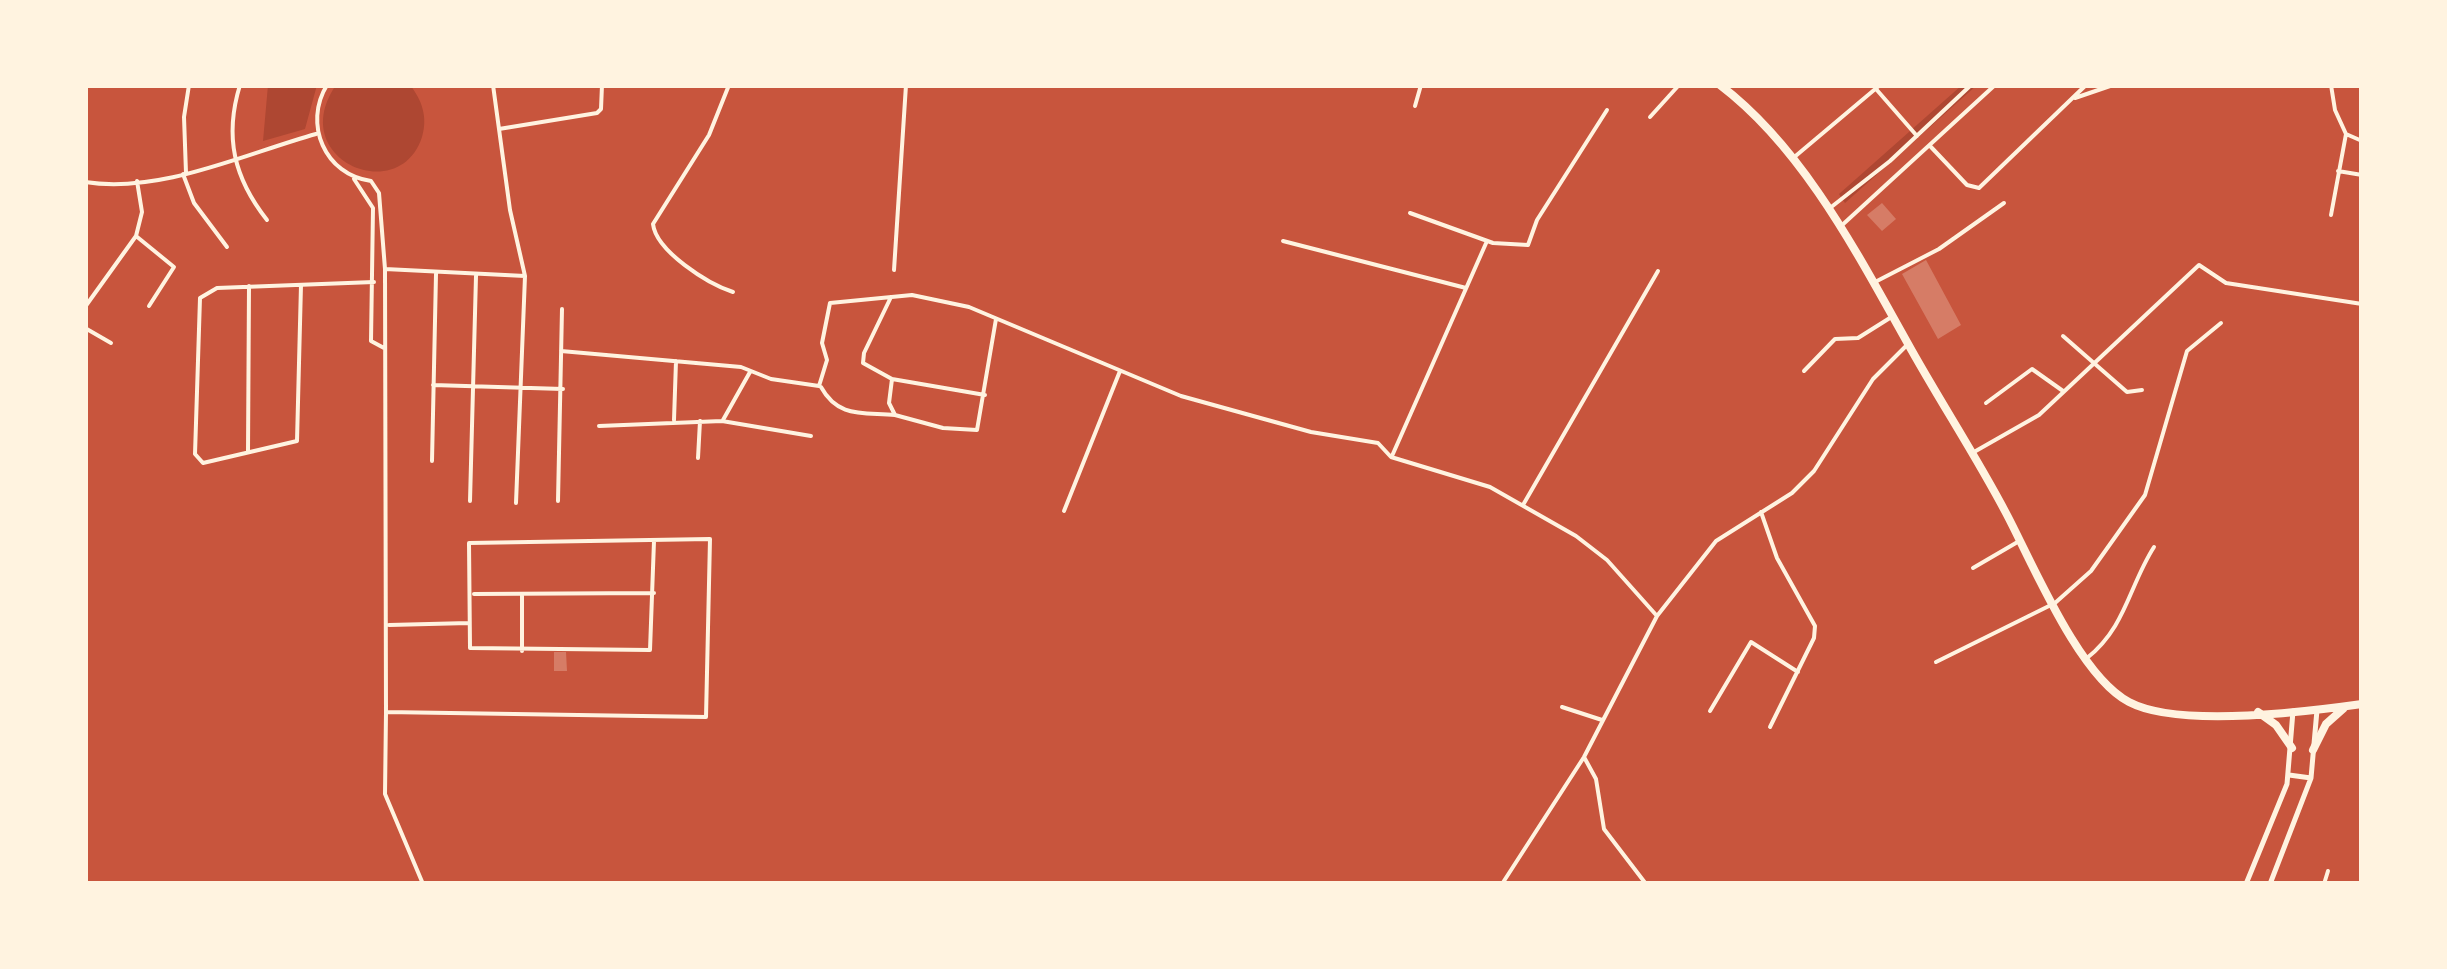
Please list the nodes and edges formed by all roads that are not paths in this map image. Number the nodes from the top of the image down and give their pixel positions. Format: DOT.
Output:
graph roads {
  1 [pos="190,85"];
  2 [pos="240,85"];
  3 [pos="327,85"];
  4 [pos="493,85"];
  5 [pos="602,85"];
  6 [pos="729,85"];
  7 [pos="906,85"];
  8 [pos="1421,85"];
  9 [pos="1679,85"];
  10 [pos="1720,85"];
  11 [pos="1971,85"];
  12 [pos="1996,85"];
  13 [pos="2086,85"];
  14 [pos="2113,85"];
  15 [pos="2331,85"];
  16 [pos="1878,87"];
  17 [pos="2074,98"];
  18 [pos="1415,106"];
  19 [pos="1607,110"];
  20 [pos="1650,117"];
  21 [pos="499,129"];
  22 [pos="316,134"];
  23 [pos="2346,134"];
  24 [pos="1917,136"];
  25 [pos="2362,141"];
  26 [pos="1931,147"];
  27 [pos="1792,158"];
  28 [pos="233,159"];
  29 [pos="2338,171"];
  30 [pos="184,174"];
  31 [pos="2362,174"];
  32 [pos="354,179"];
  33 [pos="137,181"];
  34 [pos="85,182"];
  35 [pos="2004,203"];
  36 [pos="1826,211"];
  37 [pos="1410,213"];
  38 [pos="2330,215"];
  39 [pos="267,220"];
  40 [pos="1839,228"];
  41 [pos="136,236"];
  42 [pos="1283,241"];
  43 [pos="1487,241"];
  44 [pos="226,247"];
  45 [pos="385,269"];
  46 [pos="894,270"];
  47 [pos="1658,271"];
  48 [pos="436,274"];
  49 [pos="476,276"];
  50 [pos="525,276"];
  51 [pos="374,282"];
  52 [pos="1872,283"];
  53 [pos="301,285"];
  54 [pos="250,286"];
  55 [pos="1466,288"];
  56 [pos="733,292"];
  57 [pos="891,297"];
  58 [pos="2362,304"];
  59 [pos="149,306"];
  60 [pos="85,307"];
  61 [pos="562,309"];
  62 [pos="1893,316"];
  63 [pos="996,318"];
  64 [pos="2221,323"];
  65 [pos="85,328"];
  66 [pos="2063,336"];
  67 [pos="111,343"];
  68 [pos="1908,344"];
  69 [pos="384,348"];
  70 [pos="561,351"];
  71 [pos="676,361"];
  72 [pos="2094,361"];
  73 [pos="1120,371"];
  74 [pos="750,372"];
  75 [pos="1804,372"];
  76 [pos="892,378"];
  77 [pos="434,384"];
  78 [pos="475,385"];
  79 [pos="518,385"];
  80 [pos="820,386"];
  81 [pos="563,389"];
  82 [pos="2142,390"];
  83 [pos="2064,393"];
  84 [pos="985,395"];
  85 [pos="1986,402"];
  86 [pos="894,415"];
  87 [pos="674,420"];
  88 [pos="700,421"];
  89 [pos="722,421"];
  90 [pos="599,426"];
  91 [pos="811,436"];
  92 [pos="248,452"];
  93 [pos="1974,452"];
  94 [pos="1392,457"];
  95 [pos="698,458"];
  96 [pos="432,461"];
  97 [pos="558,501"];
  98 [pos="470,502"];
  99 [pos="516,503"];
  100 [pos="1523,506"];
  101 [pos="1064,511"];
  102 [pos="1761,512"];
  103 [pos="2021,540"];
  104 [pos="654,541"];
  105 [pos="2154,547"];
  106 [pos="1972,568"];
  107 [pos="654,593"];
  108 [pos="472,594"];
  109 [pos="522,596"];
  110 [pos="2055,603"];
  111 [pos="1658,616"];
  112 [pos="469,623"];
  113 [pos="389,625"];
  114 [pos="522,651"];
  115 [pos="2087,658"];
  116 [pos="1936,662"];
  117 [pos="1798,672"];
  118 [pos="2362,704"];
  119 [pos="1562,706"];
  120 [pos="2348,706"];
  121 [pos="2317,707"];
  122 [pos="2294,709"];
  123 [pos="1710,711"];
  124 [pos="386,712"];
  125 [pos="2257,712"];
  126 [pos="1602,720"];
  127 [pos="1770,727"];
  128 [pos="2292,748"];
  129 [pos="2313,750"];
  130 [pos="1584,757"];
  131 [pos="2289,775"];
  132 [pos="2311,778"];
  133 [pos="2328,871"];
  134 [pos="423,884"];
  135 [pos="1502,884"];
  136 [pos="1646,884"];
  137 [pos="2246,884"];
  138 [pos="2270,884"];
  139 [pos="2324,884"];
  1 -- 30 [label="street"];
  2 -- 28 [label="street"];
  3 -- 22 [label="street"];
  4 -- 21 [label="street"];
  5 -- 21 [label="street"];
  6 -- 56 [label="street"];
  7 -- 46 [label="street"];
  8 -- 18 [label="street"];
  9 -- 20 [label="street"];
  10 -- 27 [label="highway"];
  11 -- 24 [label="street"];
  12 -- 26 [label="street"];
  13 -- 17 [label="street"];
  14 -- 17 [label="street"];
  15 -- 23 [label="street"];
  16 -- 24 [label="street"];
  16 -- 27 [label="street"];
  17 -- 26 [label="street"];
  19 -- 43 [label="street"];
  21 -- 50 [label="street"];
  22 -- 28 [label="street"];
  22 -- 32 [label="street"];
  23 -- 25 [label="street"];
  23 -- 29 [label="street"];
  24 -- 36 [label="street"];
  26 -- 40 [label="street"];
  27 -- 36 [label="highway"];
  28 -- 30 [label="street"];
  28 -- 39 [label="street"];
  29 -- 31 [label="street"];
  29 -- 38 [label="street"];
  30 -- 33 [label="street"];
  30 -- 44 [label="street"];
  32 -- 45 [label="street"];
  32 -- 51 [label="street"];
  33 -- 34 [label="street"];
  33 -- 41 [label="street"];
  35 -- 52 [label="street"];
  36 -- 40 [label="highway"];
  37 -- 43 [label="street"];
  40 -- 52 [label="highway"];
  41 -- 59 [label="street"];
  41 -- 60 [label="street"];
  42 -- 55 [label="street"];
  43 -- 55 [label="street"];
  45 -- 48 [label="street"];
  45 -- 69 [label="street"];
  47 -- 100 [label="street"];
  48 -- 49 [label="street"];
  48 -- 77 [label="street"];
  49 -- 50 [label="street"];
  49 -- 78 [label="street"];
  50 -- 79 [label="street"];
  51 -- 53 [label="street"];
  51 -- 69 [label="street"];
  52 -- 62 [label="highway"];
  53 -- 54 [label="street"];
  53 -- 92 [label="street"];
  54 -- 92 [label="street"];
  54 -- 92 [label="street"];
  55 -- 94 [label="street"];
  57 -- 63 [label="street"];
  57 -- 76 [label="street"];
  57 -- 80 [label="street"];
  58 -- 72 [label="street"];
  61 -- 70 [label="street"];
  62 -- 68 [label="highway"];
  62 -- 75 [label="street"];
  63 -- 73 [label="street"];
  63 -- 84 [label="street"];
  64 -- 110 [label="street"];
  65 -- 67 [label="street"];
  66 -- 72 [label="street"];
  68 -- 93 [label="highway"];
  68 -- 102 [label="street"];
  69 -- 113 [label="street"];
  70 -- 71 [label="street"];
  70 -- 81 [label="street"];
  71 -- 74 [label="street"];
  71 -- 87 [label="street"];
  72 -- 82 [label="street"];
  72 -- 83 [label="street"];
  73 -- 94 [label="street"];
  73 -- 101 [label="street"];
  74 -- 80 [label="street"];
  74 -- 89 [label="street"];
  76 -- 84 [label="street"];
  76 -- 86 [label="street"];
  77 -- 78 [label="street"];
  77 -- 96 [label="street"];
  78 -- 79 [label="street"];
  78 -- 98 [label="street"];
  79 -- 81 [label="street"];
  79 -- 99 [label="street"];
  80 -- 86 [label="street"];
  81 -- 97 [label="street"];
  83 -- 85 [label="street"];
  83 -- 93 [label="street"];
  84 -- 86 [label="street"];
  87 -- 88 [label="street"];
  87 -- 90 [label="street"];
  88 -- 89 [label="street"];
  88 -- 95 [label="street"];
  89 -- 91 [label="street"];
  93 -- 103 [label="highway"];
  94 -- 100 [label="street"];
  100 -- 111 [label="street"];
  102 -- 111 [label="street"];
  102 -- 117 [label="street"];
  103 -- 106 [label="street"];
  103 -- 110 [label="highway"];
  104 -- 107 [label="street"];
  104 -- 108 [label="street"];
  104 -- 124 [label="street"];
  105 -- 115 [label="street"];
  107 -- 109 [label="street"];
  107 -- 114 [label="street"];
  108 -- 109 [label="street"];
  108 -- 112 [label="street"];
  109 -- 114 [label="street"];
  110 -- 115 [label="highway"];
  110 -- 116 [label="street"];
  111 -- 126 [label="street"];
  112 -- 113 [label="street"];
  112 -- 114 [label="street"];
  113 -- 124 [label="street"];
  115 -- 125 [label="highway"];
  117 -- 123 [label="street"];
  117 -- 127 [label="street"];
  118 -- 120 [label="highway"];
  119 -- 126 [label="street"];
  120 -- 121 [label="highway"];
  120 -- 129 [label="highway"];
  121 -- 122 [label="highway"];
  121 -- 129 [label="street"];
  122 -- 125 [label="highway"];
  122 -- 128 [label="street"];
  124 -- 134 [label="street"];
  125 -- 128 [label="highway"];
  126 -- 130 [label="street"];
  128 -- 131 [label="street"];
  129 -- 132 [label="street"];
  130 -- 135 [label="street"];
  130 -- 136 [label="street"];
  131 -- 132 [label="street"];
  131 -- 137 [label="street"];
  132 -- 138 [label="street"];
  133 -- 139 [label="street"];
}
